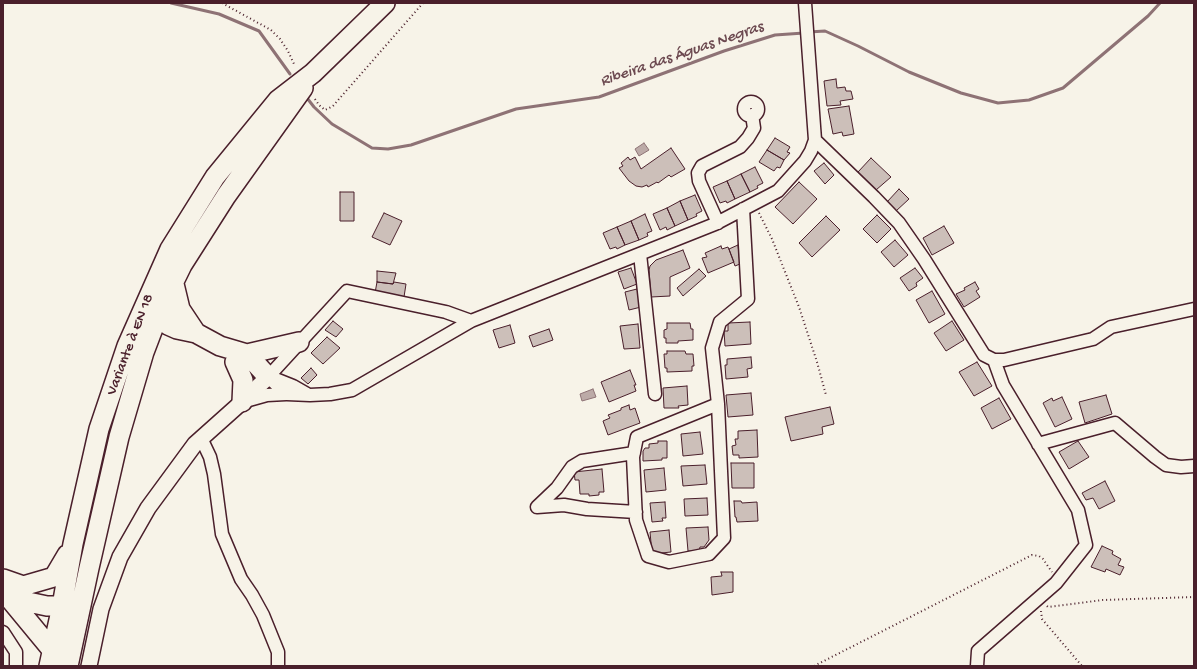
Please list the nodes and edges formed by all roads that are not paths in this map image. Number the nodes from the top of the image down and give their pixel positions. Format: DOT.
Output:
graph roads {
  1 [pos="385,3"];
  2 [pos="805,3"];
  3 [pos="313,74"];
  4 [pos="752,115"];
  5 [pos="815,140"];
  6 [pos="747,207"];
  7 [pos="718,223"];
  8 [pos="640,254"];
  9 [pos="155,283"];
  10 [pos="174,284"];
  11 [pos="180,309"];
  12 [pos="1194,309"];
  13 [pos="160,310"];
  14 [pos="141,314"];
  15 [pos="471,321"];
  16 [pos="177,329"];
  17 [pos="196,333"];
  18 [pos="300,342"];
  19 [pos="148,343"];
  20 [pos="241,358"];
  21 [pos="285,358"];
  22 [pos="994,360"];
  23 [pos="268,377"];
  24 [pos="290,390"];
  25 [pos="655,394"];
  26 [pos="242,402"];
  27 [pos="718,404"];
  28 [pos="201,438"];
  29 [pos="1038,444"];
  30 [pos="634,453"];
  31 [pos="1191,464"];
  32 [pos="636,512"];
  33 [pos="73,544"];
  34 [pos="3,579"];
  35 [pos="85,585"];
  36 [pos="12,590"];
  37 [pos="62,606"];
  38 [pos="3,632"];
  39 [pos="73,646"];
  40 [pos="51,658"];
  41 [pos="16,666"];
  42 [pos="68,666"];
  43 [pos="89,666"];
  44 [pos="278,666"];
  45 [pos="977,666"];
  1 -- 3 [label="main road, Variante à EN 18"];
  2 -- 5 [label="street"];
  3 -- 9 [label="main road, Variante à EN 18"];
  3 -- 10 [label="main road, Variante à EN 18"];
  4 -- 7 [label="street"];
  5 -- 6 [label="street"];
  5 -- 22 [label="street"];
  6 -- 7 [label="street"];
  6 -- 27 [label="street"];
  7 -- 8 [label="street"];
  8 -- 15 [label="street"];
  8 -- 25 [label="street"];
  9 -- 13 [label="main road"];
  9 -- 14 [label="main road, Variante à EN 18"];
  10 -- 11 [label="main road"];
  10 -- 13 [label="main road, Variante à EN 18"];
  11 -- 13 [label="main road"];
  11 -- 17 [label="main road"];
  12 -- 22 [label="street"];
  13 -- 14 [label="main road"];
  13 -- 16 [label="main road"];
  13 -- 19 [label="main road, Variante à EN 18"];
  14 -- 33 [label="main road, Variante à EN 18"];
  15 -- 18 [label="street"];
  15 -- 24 [label="street"];
  16 -- 17 [label="main road"];
  16 -- 19 [label="main road"];
  17 -- 20 [label="main road"];
  18 -- 20 [label="main road"];
  18 -- 21 [label="street"];
  19 -- 35 [label="main road, Variante à EN 18"];
  20 -- 23 [label="main road"];
  20 -- 26 [label="main road"];
  21 -- 23 [label="street"];
  21 -- 24 [label="street"];
  22 -- 29 [label="street"];
  23 -- 24 [label="street"];
  23 -- 26 [label="street"];
  24 -- 26 [label="street"];
  26 -- 28 [label="street"];
  27 -- 30 [label="street"];
  27 -- 32 [label="street"];
  28 -- 43 [label="street"];
  28 -- 44 [label="street"];
  29 -- 31 [label="street"];
  29 -- 45 [label="street"];
  30 -- 32 [label="street"];
  30 -- 32 [label="street"];
  33 -- 36 [label="main road"];
  33 -- 37 [label="main road, Variante à EN 18"];
  34 -- 36 [label="main road"];
  35 -- 37 [label="main road"];
  35 -- 39 [label="main road, Variante à EN 18"];
  36 -- 37 [label="main road"];
  36 -- 40 [label="main road"];
  37 -- 39 [label="main road"];
  37 -- 40 [label="main road, Variante à EN 18"];
  38 -- 41 [label="street"];
  39 -- 42 [label="main road, Variante à EN 18"];
}
